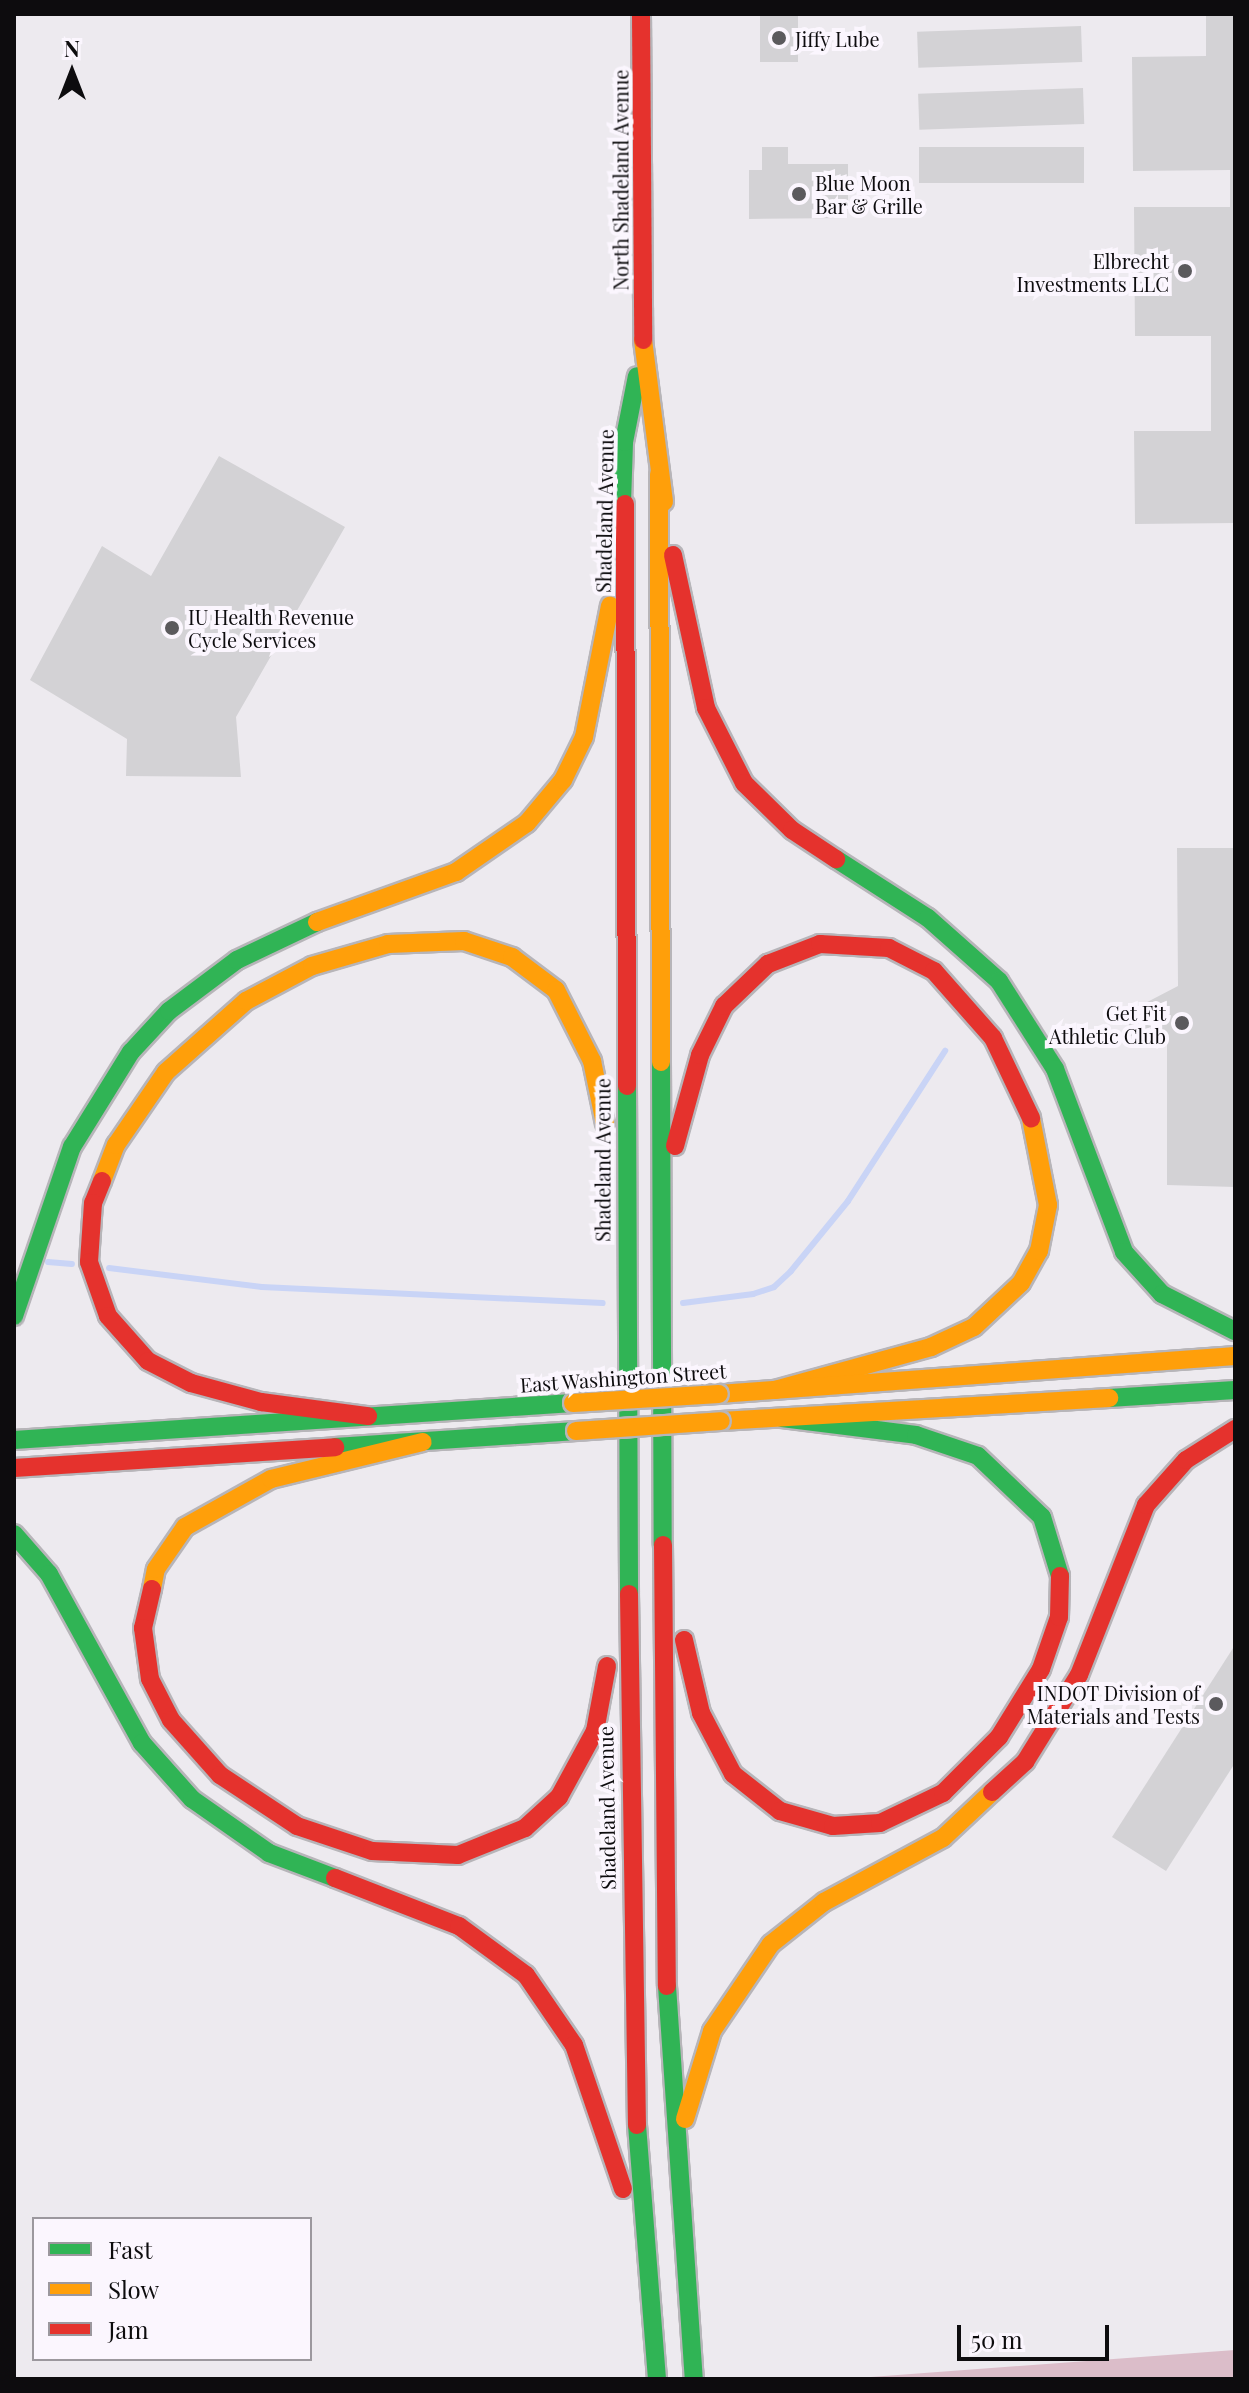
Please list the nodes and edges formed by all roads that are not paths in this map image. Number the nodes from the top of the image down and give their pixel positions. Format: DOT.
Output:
graph roads {
  1 [pos="641,14"];
  2 [pos="643,345"];
  3 [pos="659,474"];
  4 [pos="625,504"];
  5 [pos="659,1214"];
  6 [pos="625,1225"];
  7 [pos="14,1316"];
  8 [pos="1235,1331"];
  9 [pos="1235,1356"];
  10 [pos="775,1390"];
  11 [pos="1235,1390"];
  12 [pos="368,1416"];
  13 [pos="782,1418"];
  14 [pos="1235,1429"];
  15 [pos="14,1440"];
  16 [pos="423,1442"];
  17 [pos="14,1468"];
  18 [pos="666,1512"];
  19 [pos="14,1534"];
  20 [pos="625,1536"];
  21 [pos="676,2181"];
  22 [pos="643,2250"];
  23 [pos="657,2379"];
  24 [pos="694,2379"];
  1 -- 2 [label="main road, North Shadeland Avenue"];
  2 -- 3 [label="main road"];
  2 -- 4 [label="main road, Shadeland Avenue"];
  3 -- 5 [label="main road"];
  3 -- 8 [label="main road"];
  4 -- 6 [label="main road, Shadeland Avenue"];
  4 -- 7 [label="main road"];
  5 -- 10 [label="main road"];
  5 -- 18 [label="main road"];
  6 -- 12 [label="main road"];
  6 -- 20 [label="main road, Shadeland Avenue"];
  9 -- 10 [label="main road, East Washington Street"];
  10 -- 12 [label="main road, East Washington Street, bridge"];
  11 -- 13 [label="main road"];
  12 -- 15 [label="main road, East Washington Street"];
  13 -- 16 [label="main road, bridge"];
  13 -- 18 [label="main road"];
  14 -- 21 [label="main road"];
  16 -- 17 [label="main road"];
  16 -- 20 [label="main road"];
  18 -- 21 [label="main road"];
  19 -- 22 [label="main road"];
  20 -- 22 [label="main road, Shadeland Avenue"];
  21 -- 24 [label="main road"];
  22 -- 23 [label="main road, Shadeland Avenue"];
}
